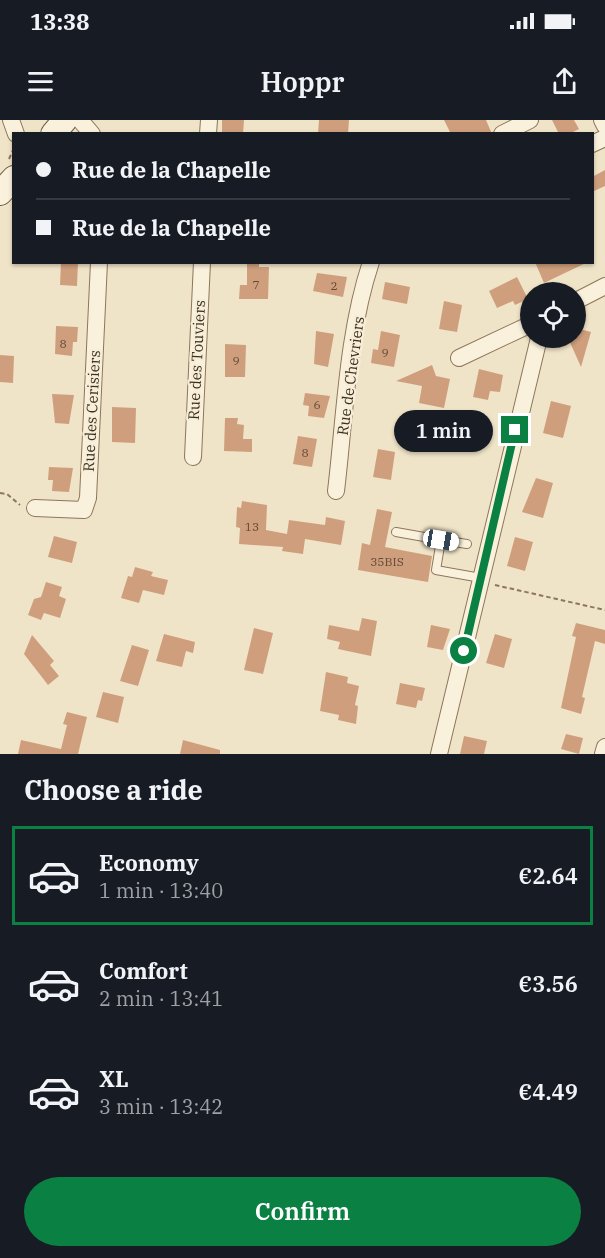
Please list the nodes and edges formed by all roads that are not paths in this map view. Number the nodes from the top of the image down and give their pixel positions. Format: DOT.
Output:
graph roads {
  1 [pos="65,120"];
  2 [pos="80,120"];
  3 [pos="530,120"];
  4 [pos="602,120"];
  5 [pos="605,126"];
  6 [pos="55,132"];
  7 [pos="90,132"];
  8 [pos="506,132"];
  9 [pos="12,179"];
  10 [pos="0,193"];
  11 [pos="99,264"];
  12 [pos="202,264"];
  13 [pos="370,264"];
  14 [pos="605,286"];
  15 [pos="586,296"];
  16 [pos="520,329"];
  17 [pos="537,348"];
  18 [pos="459,358"];
  19 [pos="193,457"];
  20 [pos="336,491"];
  21 [pos="35,508"];
  22 [pos="396,532"];
  23 [pos="441,540"];
  24 [pos="467,544"];
  25 [pos="481,580"];
  26 [pos="605,747"];
  27 [pos="439,754"];
  28 [pos="603,754"];
  1 -- 6 [label="main road"];
  2 -- 7 [label="street"];
  3 -- 8 [label="street"];
  4 -- 5 [label="street"];
  9 -- 10 [label="main road"];
  11 -- 21 [label="street, Rue des Cerisiers"];
  12 -- 19 [label="street, Rue des Touviers"];
  13 -- 20 [label="street, Rue de Chevriers"];
  14 -- 15 [label="street"];
  16 -- 18 [label="street"];
  17 -- 25 [label="street"];
  22 -- 23 [label="lane"];
  23 -- 24 [label="lane"];
  23 -- 25 [label="lane"];
  25 -- 27 [label="street"];
  26 -- 28 [label="street"];
}
